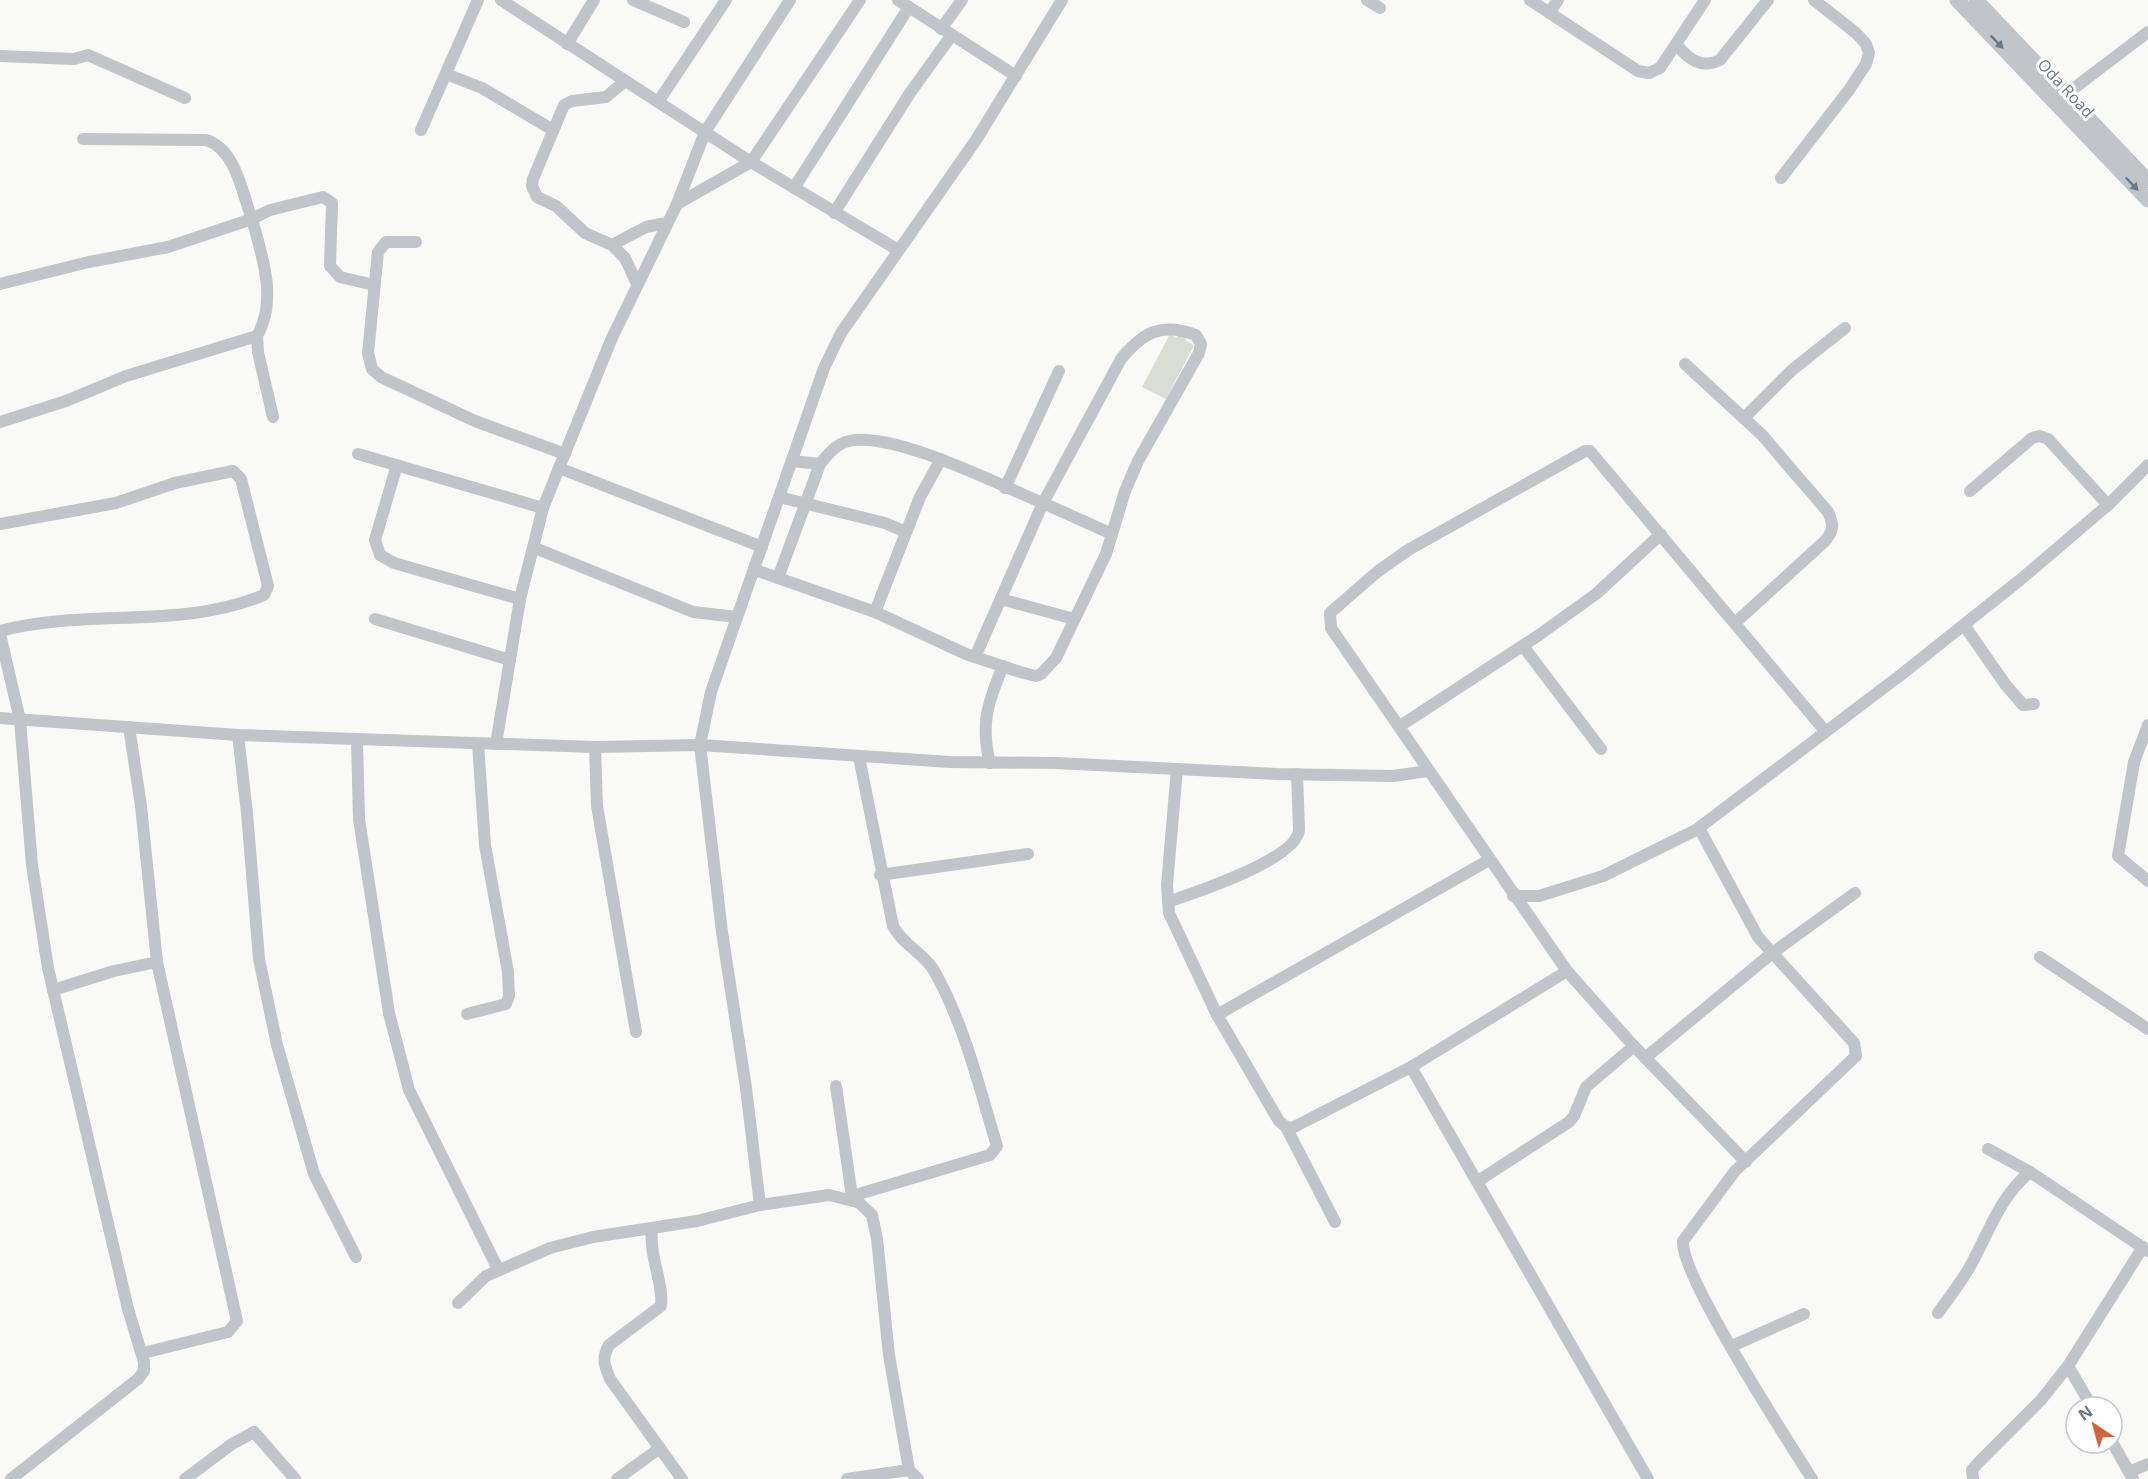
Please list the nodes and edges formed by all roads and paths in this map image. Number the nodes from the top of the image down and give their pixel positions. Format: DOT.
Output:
graph roads {
  1 [pos="478,0"];
  2 [pos="501,0"];
  3 [pos="594,0"];
  4 [pos="633,0"];
  5 [pos="726,0"];
  6 [pos="790,0"];
  7 [pos="860,0"];
  8 [pos="962,0"];
  9 [pos="1062,0"];
  10 [pos="1367,0"];
  11 [pos="1530,0"];
  12 [pos="1558,0"];
  13 [pos="1705,0"];
  14 [pos="1768,0"];
  15 [pos="1814,0"];
  16 [pos="1957,0"];
  17 [pos="1976,0"];
  18 [pos="903,3"];
  19 [pos="1380,8"];
  20 [pos="1550,13"];
  21 [pos="684,22"];
  22 [pos="946,32"];
  23 [pos="2148,32"];
  24 [pos="567,44"];
  25 [pos="1677,45"];
  26 [pos="0,56"];
  27 [pos="446,74"];
  28 [pos="1016,76"];
  29 [pos="625,81"];
  30 [pos="2065,95"];
  31 [pos="186,98"];
  32 [pos="658,102"];
  33 [pos="421,130"];
  34 [pos="553,130"];
  35 [pos="705,132"];
  36 [pos="83,139"];
  37 [pos="751,162"];
  38 [pos="1781,178"];
  39 [pos="2148,181"];
  40 [pos="794,188"];
  41 [pos="2148,200"];
  42 [pos="677,204"];
  43 [pos="834,213"];
  44 [pos="252,219"];
  45 [pos="667,223"];
  46 [pos="416,242"];
  47 [pos="612,245"];
  48 [pos="898,250"];
  49 [pos="0,284"];
  50 [pos="637,284"];
  51 [pos="374,285"];
  52 [pos="1845,328"];
  53 [pos="257,336"];
  54 [pos="1685,364"];
  55 [pos="1059,371"];
  56 [pos="273,417"];
  57 [pos="1744,418"];
  58 [pos="0,422"];
  59 [pos="358,454"];
  60 [pos="565,454"];
  61 [pos="941,459"];
  62 [pos="792,461"];
  63 [pos="820,464"];
  64 [pos="397,465"];
  65 [pos="2148,465"];
  66 [pos="559,468"];
  67 [pos="1005,488"];
  68 [pos="1970,491"];
  69 [pos="779,497"];
  70 [pos="1043,503"];
  71 [pos="805,504"];
  72 [pos="2108,505"];
  73 [pos="543,508"];
  74 [pos="0,524"];
  75 [pos="906,532"];
  76 [pos="1112,534"];
  77 [pos="1661,534"];
  78 [pos="762,547"];
  79 [pos="535,548"];
  80 [pos="755,570"];
  81 [pos="778,578"];
  82 [pos="1001,598"];
  83 [pos="520,599"];
  84 [pos="875,612"];
  85 [pos="737,617"];
  86 [pos="375,619"];
  87 [pos="1074,619"];
  88 [pos="1736,623"];
  89 [pos="1964,625"];
  90 [pos="0,632"];
  91 [pos="1523,646"];
  92 [pos="975,657"];
  93 [pos="510,660"];
  94 [pos="1003,666"];
  95 [pos="2034,704"];
  96 [pos="0,718"];
  97 [pos="20,720"];
  98 [pos="2148,725"];
  99 [pos="1400,726"];
  100 [pos="129,728"];
  101 [pos="1825,731"];
  102 [pos="238,735"];
  103 [pos="357,740"];
  104 [pos="478,744"];
  105 [pos="496,744"];
  106 [pos="700,745"];
  107 [pos="595,747"];
  108 [pos="1601,749"];
  109 [pos="859,756"];
  110 [pos="990,763"];
  111 [pos="1177,769"];
  112 [pos="1428,771"];
  113 [pos="1297,774"];
  114 [pos="1699,828"];
  115 [pos="1028,854"];
  116 [pos="1489,860"];
  117 [pos="880,875"];
  118 [pos="2148,881"];
  119 [pos="1855,892"];
  120 [pos="1513,896"];
  121 [pos="1539,896"];
  122 [pos="1168,902"];
  123 [pos="1524,912"];
  124 [pos="1771,954"];
  125 [pos="2040,957"];
  126 [pos="157,962"];
  127 [pos="1567,971"];
  128 [pos="53,990"];
  129 [pos="467,1014"];
  130 [pos="1217,1015"];
  131 [pos="2148,1029"];
  132 [pos="636,1032"];
  133 [pos="1634,1046"];
  134 [pos="1645,1058"];
  135 [pos="1411,1066"];
  136 [pos="836,1086"];
  137 [pos="1286,1127"];
  138 [pos="1988,1149"];
  139 [pos="1746,1162"];
  140 [pos="2030,1172"];
  141 [pos="1478,1181"];
  142 [pos="757,1185"];
  143 [pos="854,1199"];
  144 [pos="760,1205"];
  145 [pos="742,1210"];
  146 [pos="1335,1222"];
  147 [pos="652,1229"];
  148 [pos="2146,1249"];
  149 [pos="356,1257"];
  150 [pos="498,1269"];
  151 [pos="458,1303"];
  152 [pos="1938,1313"];
  153 [pos="1804,1314"];
  154 [pos="1732,1346"];
  155 [pos="143,1353"];
  156 [pos="2068,1366"];
  157 [pos="2085,1395"];
  158 [pos="660,1448"];
  159 [pos="2119,1455"];
  160 [pos="2148,1464"];
  161 [pos="913,1474"];
  162 [pos="2131,1475"];
  163 [pos="11,1479"];
  164 [pos="185,1479"];
  165 [pos="296,1479"];
  166 [pos="617,1479"];
  167 [pos="682,1479"];
  168 [pos="847,1479"];
  169 [pos="1648,1479"];
  170 [pos="1812,1479"];
  171 [pos="1973,1479"];
  1 -- 27 [label="street"];
  2 -- 24 [label="street"];
  3 -- 24 [label="street"];
  4 -- 21 [label="street"];
  5 -- 32 [label="street"];
  6 -- 35 [label="street"];
  7 -- 37 [label="street"];
  8 -- 22 [label="street"];
  9 -- 28 [label="street"];
  10 -- 19 [label="street"];
  11 -- 20 [label="street"];
  12 -- 20 [label="street"];
  13 -- 25 [label="street"];
  14 -- 25 [label="street"];
  15 -- 38 [label="street"];
  16 -- 41 [label="street, Oda Road, one-way"];
  17 -- 30 [label="street, Oda Road"];
  18 -- 22 [label="street"];
  18 -- 40 [label="street"];
  20 -- 25 [label="street"];
  22 -- 28 [label="street"];
  22 -- 43 [label="street"];
  23 -- 30 [label="street"];
  24 -- 29 [label="street"];
  26 -- 31 [label="street"];
  27 -- 33 [label="street"];
  27 -- 34 [label="street"];
  28 -- 48 [label="street"];
  29 -- 32 [label="street"];
  29 -- 34 [label="street"];
  30 -- 39 [label="street, Oda Road"];
  32 -- 35 [label="street"];
  34 -- 47 [label="street"];
  35 -- 37 [label="street"];
  35 -- 42 [label="street"];
  36 -- 44 [label="street"];
  37 -- 40 [label="street"];
  37 -- 42 [label="street"];
  40 -- 43 [label="street"];
  42 -- 45 [label="street"];
  43 -- 48 [label="street"];
  44 -- 49 [label="street"];
  44 -- 51 [label="street"];
  44 -- 53 [label="street"];
  45 -- 47 [label="street"];
  45 -- 50 [label="street"];
  46 -- 51 [label="street"];
  47 -- 50 [label="street"];
  48 -- 62 [label="street"];
  50 -- 60 [label="street"];
  51 -- 60 [label="street"];
  52 -- 57 [label="street"];
  53 -- 56 [label="street"];
  53 -- 58 [label="street"];
  54 -- 57 [label="street"];
  55 -- 67 [label="street"];
  57 -- 88 [label="street"];
  59 -- 64 [label="street"];
  60 -- 66 [label="street"];
  61 -- 63 [label="street"];
  61 -- 67 [label="street"];
  61 -- 75 [label="street"];
  62 -- 63 [label="street"];
  62 -- 69 [label="street"];
  63 -- 71 [label="street"];
  64 -- 73 [label="street"];
  64 -- 83 [label="street"];
  65 -- 72 [label="street"];
  66 -- 73 [label="street"];
  66 -- 78 [label="street"];
  67 -- 70 [label="street"];
  68 -- 72 [label="street"];
  69 -- 71 [label="street"];
  69 -- 78 [label="street"];
  70 -- 76 [label="street"];
  70 -- 76 [label="street"];
  70 -- 82 [label="street"];
  71 -- 75 [label="street"];
  71 -- 81 [label="street"];
  72 -- 89 [label="street"];
  73 -- 79 [label="street"];
  74 -- 90 [label="street"];
  75 -- 84 [label="street"];
  76 -- 87 [label="street"];
  77 -- 88 [label="street"];
  77 -- 91 [label="street"];
  77 -- 99 [label="street"];
  78 -- 80 [label="street"];
  79 -- 83 [label="street"];
  79 -- 85 [label="street"];
  80 -- 81 [label="street"];
  80 -- 85 [label="street"];
  81 -- 84 [label="street"];
  82 -- 87 [label="street"];
  82 -- 92 [label="street"];
  83 -- 93 [label="street"];
  84 -- 92 [label="street"];
  85 -- 106 [label="street"];
  86 -- 93 [label="street"];
  87 -- 94 [label="street"];
  88 -- 101 [label="street"];
  89 -- 95 [label="street"];
  89 -- 101 [label="street"];
  90 -- 97 [label="street"];
  91 -- 99 [label="street"];
  91 -- 108 [label="street"];
  92 -- 94 [label="street"];
  93 -- 105 [label="street"];
  94 -- 110 [label="street"];
  96 -- 97 [label="street"];
  97 -- 100 [label="street"];
  97 -- 128 [label="street"];
  98 -- 118 [label="street"];
  99 -- 112 [label="street"];
  100 -- 102 [label="street"];
  100 -- 126 [label="street"];
  101 -- 114 [label="street"];
  102 -- 103 [label="street"];
  102 -- 149 [label="street"];
  103 -- 104 [label="street"];
  103 -- 150 [label="street"];
  104 -- 105 [label="street"];
  104 -- 129 [label="street"];
  105 -- 107 [label="street"];
  106 -- 107 [label="street"];
  106 -- 109 [label="street"];
  106 -- 142 [label="street"];
  107 -- 132 [label="street"];
  109 -- 110 [label="street"];
  109 -- 117 [label="street"];
  110 -- 111 [label="street"];
  111 -- 113 [label="street"];
  111 -- 122 [label="street"];
  112 -- 113 [label="street"];
  112 -- 116 [label="street"];
  113 -- 122 [label="street"];
  114 -- 121 [label="street"];
  114 -- 124 [label="street"];
  115 -- 117 [label="street"];
  116 -- 120 [label="street"];
  116 -- 130 [label="street"];
  117 -- 143 [label="street"];
  119 -- 124 [label="street"];
  120 -- 121 [label="street"];
  120 -- 123 [label="street"];
  121 -- 123 [label="street"];
  122 -- 130 [label="street"];
  123 -- 127 [label="street"];
  124 -- 134 [label="street"];
  124 -- 139 [label="street"];
  125 -- 131 [label="street"];
  126 -- 128 [label="street"];
  126 -- 155 [label="street"];
  127 -- 133 [label="street"];
  127 -- 135 [label="street"];
  128 -- 155 [label="street"];
  130 -- 137 [label="street"];
  133 -- 134 [label="street"];
  133 -- 141 [label="street"];
  134 -- 139 [label="street"];
  135 -- 137 [label="street"];
  135 -- 141 [label="street"];
  136 -- 143 [label="street"];
  137 -- 146 [label="street"];
  138 -- 140 [label="street"];
  139 -- 154 [label="street"];
  140 -- 148 [label="street"];
  140 -- 152 [label="street"];
  141 -- 169 [label="street"];
  142 -- 144 [label="street"];
  142 -- 145 [label="street"];
  143 -- 144 [label="street"];
  143 -- 161 [label="street"];
  144 -- 145 [label="street"];
  145 -- 147 [label="street"];
  147 -- 150 [label="street"];
  147 -- 158 [label="street"];
  148 -- 156 [label="street"];
  150 -- 151 [label="street"];
  153 -- 154 [label="street"];
  154 -- 170 [label="street"];
  155 -- 163 [label="street"];
  156 -- 157 [label="street"];
  156 -- 171 [label="street"];
  158 -- 166 [label="street"];
  158 -- 167 [label="street"];
  159 -- 162 [label="street"];
  160 -- 162 [label="street"];
  161 -- 168 [label="street"];
  164 -- 165 [label="street"];
}
